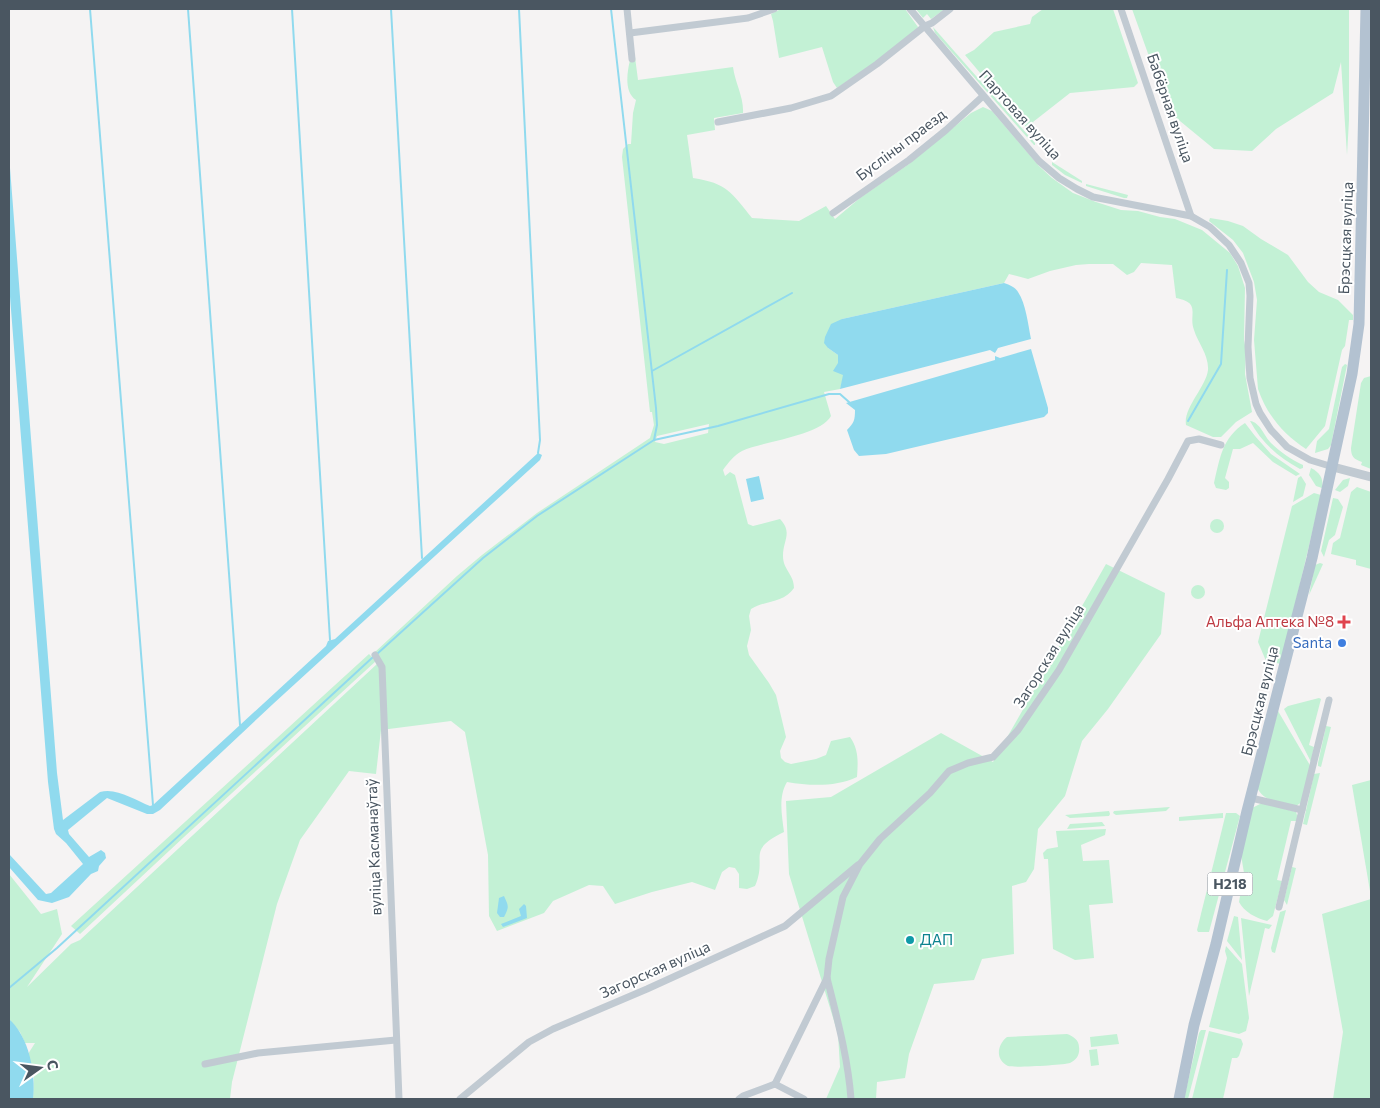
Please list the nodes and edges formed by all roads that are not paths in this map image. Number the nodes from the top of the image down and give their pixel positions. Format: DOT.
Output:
graph roads {
  1 [pos="627,9"];
  2 [pos="774,9"];
  3 [pos="910,9"];
  4 [pos="950,9"];
  5 [pos="1121,9"];
  6 [pos="1366,9"];
  7 [pos="925,26"];
  8 [pos="630,33"];
  9 [pos="632,59"];
  10 [pos="984,96"];
  11 [pos="718,122"];
  12 [pos="833,213"];
  13 [pos="1191,216"];
  14 [pos="1221,445"];
  15 [pos="1333,467"];
  16 [pos="1371,477"];
  17 [pos="376,655"];
  18 [pos="1329,700"];
  19 [pos="1251,798"];
  20 [pos="1302,810"];
  21 [pos="860,864"];
  22 [pos="1279,906"];
  23 [pos="827,978"];
  24 [pos="396,1040"];
  25 [pos="205,1064"];
  26 [pos="775,1084"];
  27 [pos="399,1099"];
  28 [pos="460,1099"];
  29 [pos="740,1099"];
  30 [pos="804,1099"];
  31 [pos="851,1099"];
  32 [pos="1179,1099"];
  1 -- 8 [label="street"];
  2 -- 8 [label="street"];
  3 -- 7 [label="street, Партовая вуліца"];
  4 -- 7 [label="street"];
  5 -- 13 [label="street, Бабёрная вуліца"];
  6 -- 15 [label="main road, Брэсцкая вуліца / Н218"];
  7 -- 10 [label="street, Партовая вуліца"];
  7 -- 11 [label="street"];
  8 -- 9 [label="street"];
  10 -- 12 [label="street, Бусліны праезд"];
  10 -- 13 [label="street, Партовая вуліца"];
  13 -- 15 [label="street"];
  14 -- 21 [label="street, Загорская вуліца"];
  15 -- 16 [label="street"];
  15 -- 19 [label="main road, Брэсцкая вуліца / Н218"];
  17 -- 24 [label="street, вуліца Касманаўтаў"];
  18 -- 20 [label="street"];
  19 -- 20 [label="street"];
  19 -- 32 [label="main road, Брэсцкая вуліца / Н218"];
  20 -- 22 [label="street"];
  21 -- 23 [label="street, Загорская вуліца"];
  21 -- 28 [label="street, Загорская вуліца"];
  23 -- 26 [label="street, Загорская вуліца"];
  23 -- 31 [label="street"];
  24 -- 25 [label="street"];
  24 -- 27 [label="street, вуліца Касманаўтаў"];
  26 -- 29 [label="street"];
  26 -- 30 [label="street"];
}
